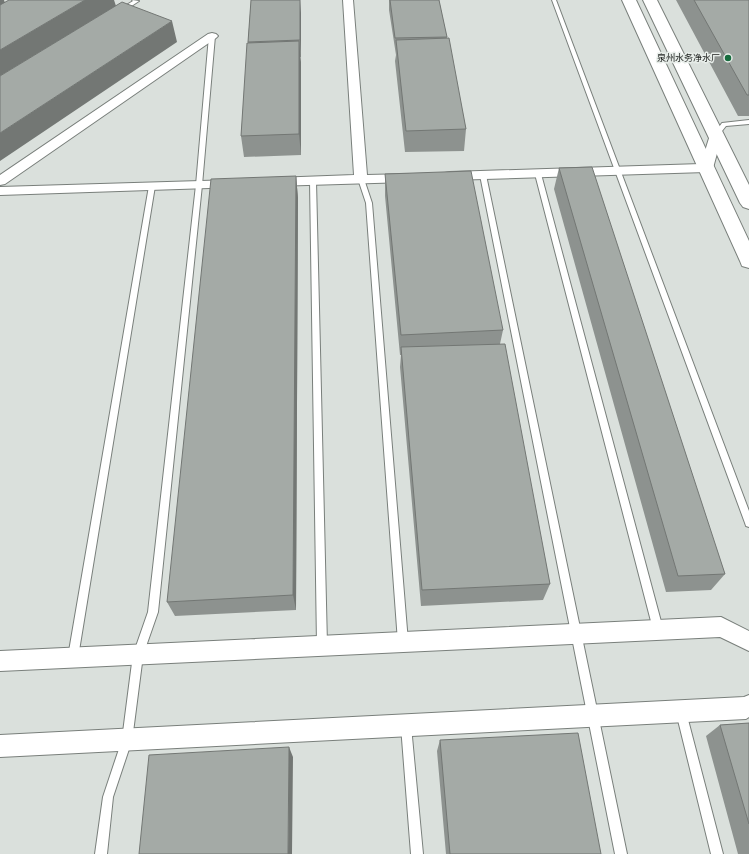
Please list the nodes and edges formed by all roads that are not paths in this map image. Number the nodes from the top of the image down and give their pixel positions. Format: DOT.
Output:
graph roads {
  1 [pos="134,0"];
  2 [pos="348,0"];
  3 [pos="554,0"];
  4 [pos="629,0"];
  5 [pos="650,0"];
  6 [pos="117,13"];
  7 [pos="212,36"];
  8 [pos="749,122"];
  9 [pos="716,135"];
  10 [pos="706,168"];
  11 [pos="618,171"];
  12 [pos="538,174"];
  13 [pos="483,175"];
  14 [pos="422,177"];
  15 [pos="437,177"];
  16 [pos="361,180"];
  17 [pos="0,181"];
  18 [pos="313,181"];
  19 [pos="245,183"];
  20 [pos="260,183"];
  21 [pos="199,185"];
  22 [pos="152,186"];
  23 [pos="0,191"];
  24 [pos="749,202"];
  25 [pos="749,261"];
  26 [pos="749,523"];
  27 [pos="658,630"];
  28 [pos="576,634"];
  29 [pos="749,641"];
  30 [pos="403,642"];
  31 [pos="322,646"];
  32 [pos="138,655"];
  33 [pos="73,658"];
  34 [pos="0,662"];
  35 [pos="749,706"];
  36 [pos="681,711"];
  37 [pos="593,716"];
  38 [pos="406,725"];
  39 [pos="127,740"];
  40 [pos="0,746"];
  41 [pos="101,854"];
  42 [pos="417,854"];
  43 [pos="621,854"];
  44 [pos="717,854"];
  1 -- 6 [label="lane"];
  2 -- 16 [label="street"];
  3 -- 11 [label="lane"];
  4 -- 10 [label="main road"];
  5 -- 9 [label="main road"];
  7 -- 17 [label="street"];
  7 -- 21 [label="lane"];
  8 -- 9 [label="lane"];
  9 -- 10 [label="street"];
  9 -- 24 [label="main road"];
  10 -- 11 [label="street"];
  10 -- 25 [label="main road"];
  11 -- 12 [label="street"];
  11 -- 26 [label="lane"];
  12 -- 13 [label="street"];
  12 -- 27 [label="lane"];
  13 -- 15 [label="street"];
  13 -- 28 [label="lane"];
  14 -- 16 [label="street"];
  16 -- 18 [label="street"];
  16 -- 30 [label="lane"];
  18 -- 20 [label="street"];
  18 -- 31 [label="lane"];
  19 -- 21 [label="street"];
  21 -- 22 [label="street"];
  21 -- 32 [label="lane"];
  22 -- 23 [label="street"];
  22 -- 33 [label="lane"];
  27 -- 28 [label="street"];
  27 -- 29 [label="street"];
  28 -- 30 [label="street"];
  28 -- 37 [label="lane"];
  30 -- 31 [label="street"];
  31 -- 32 [label="street"];
  32 -- 33 [label="street"];
  32 -- 39 [label="lane"];
  33 -- 34 [label="street"];
  35 -- 36 [label="street"];
  36 -- 37 [label="street"];
  36 -- 44 [label="lane"];
  37 -- 38 [label="street"];
  37 -- 43 [label="lane"];
  38 -- 39 [label="street"];
  38 -- 42 [label="lane"];
  39 -- 40 [label="street"];
  39 -- 41 [label="lane"];
}
